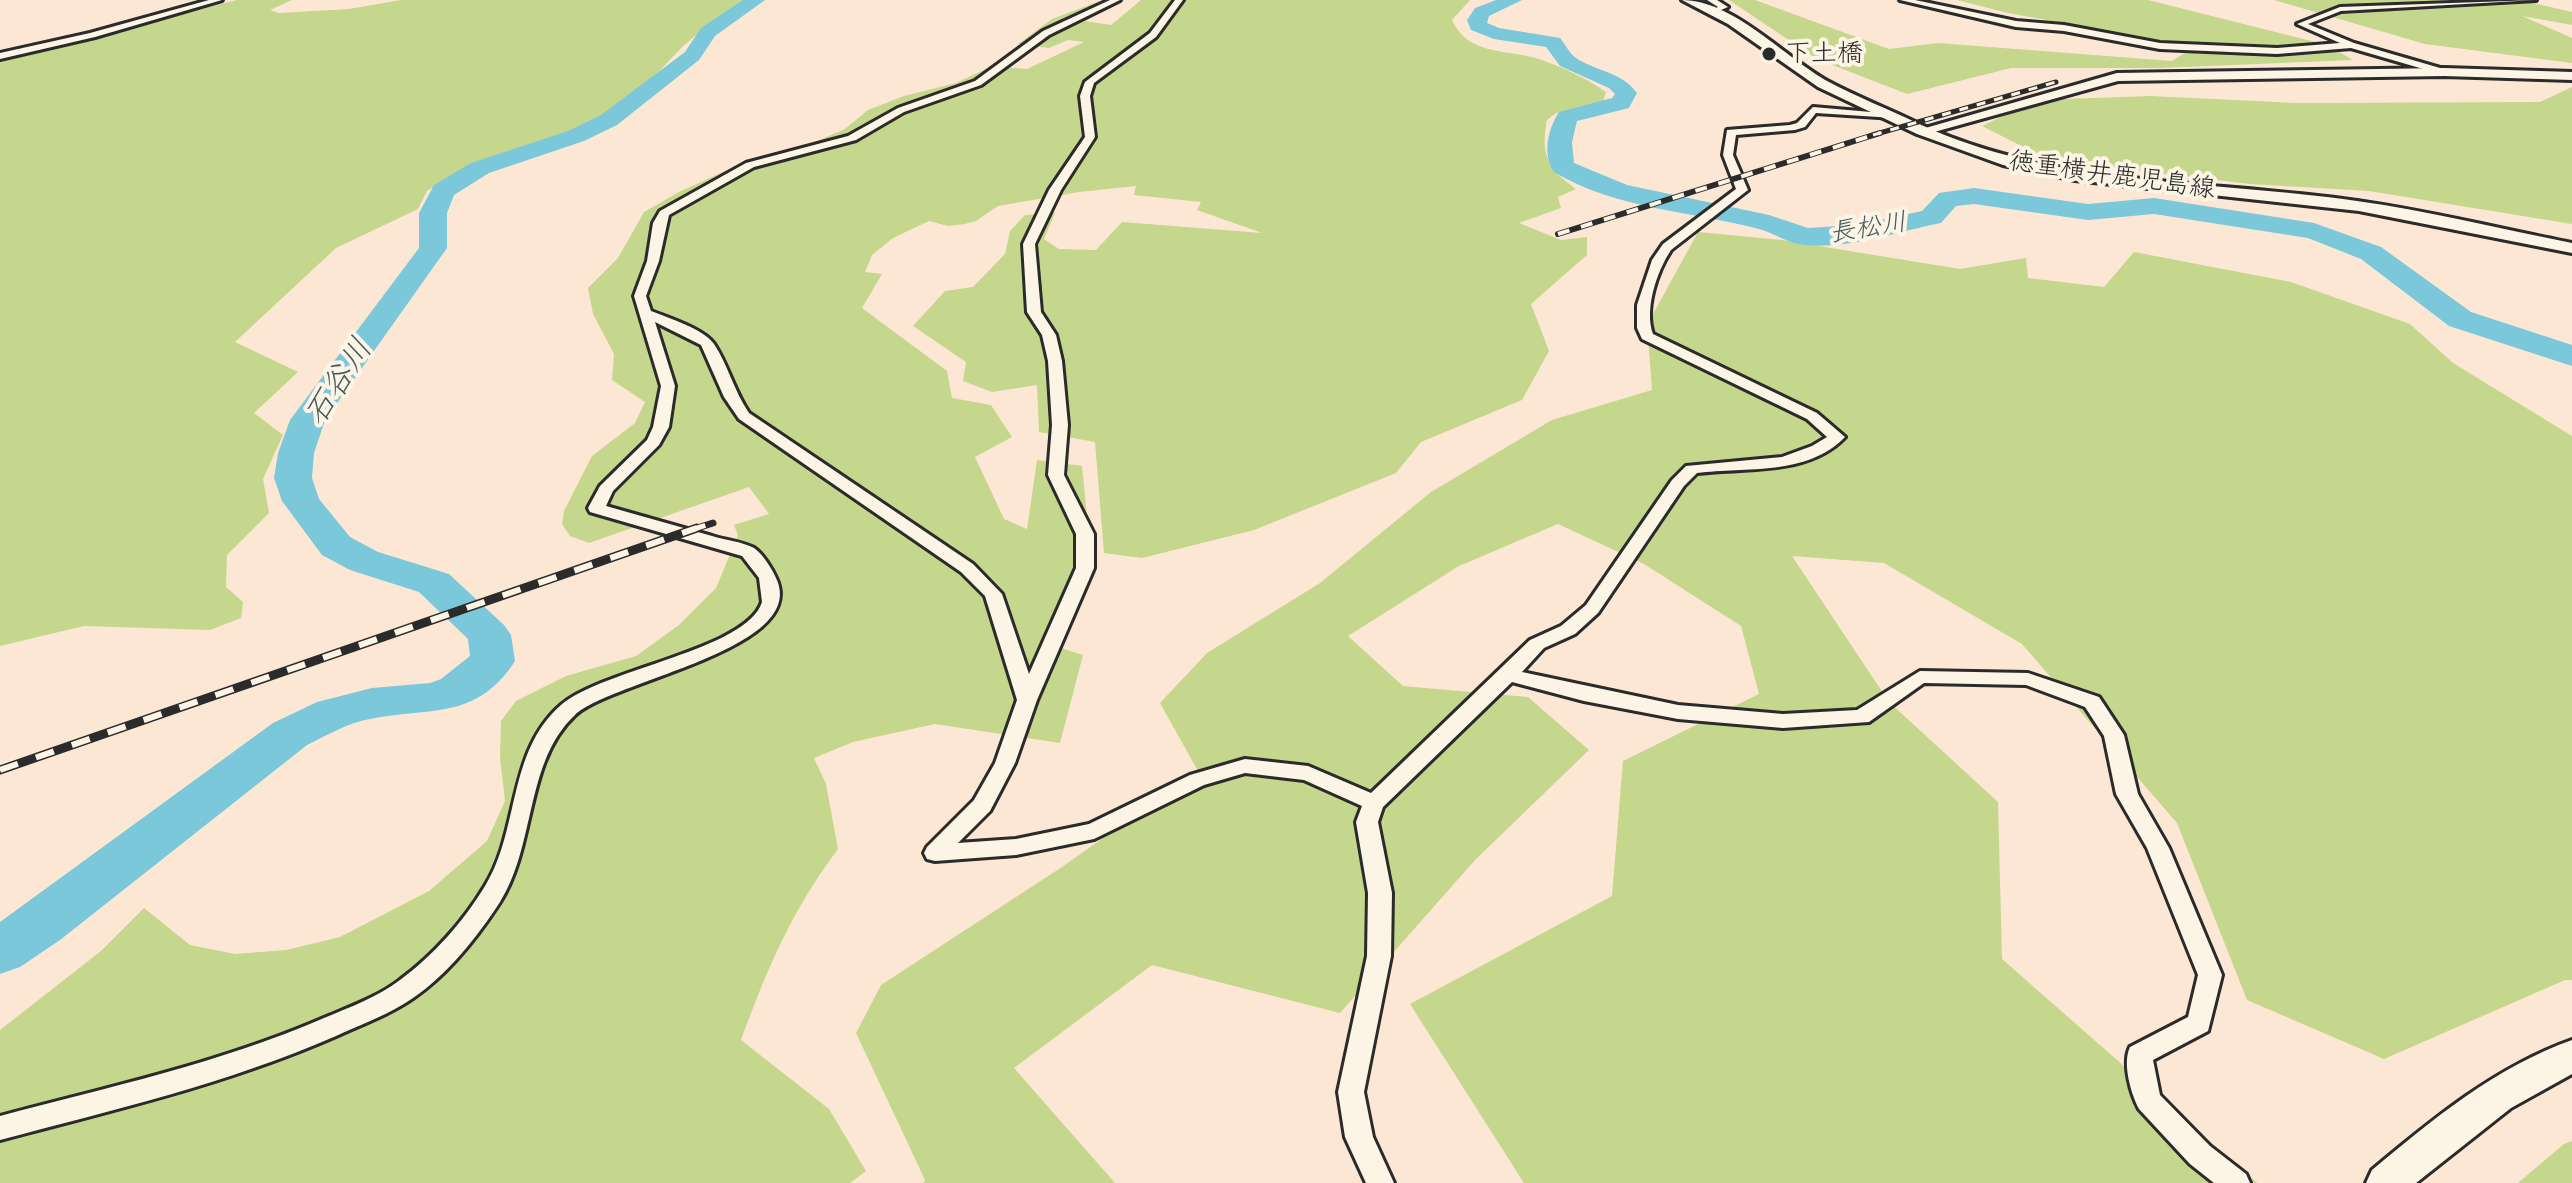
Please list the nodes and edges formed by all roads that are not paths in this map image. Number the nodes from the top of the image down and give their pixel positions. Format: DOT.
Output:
graph roads {
  1 [pos="218,0"];
  2 [pos="1116,0"];
  3 [pos="1179,0"];
  4 [pos="1688,0"];
  5 [pos="1904,0"];
  6 [pos="2532,0"];
  7 [pos="1713,6"];
  8 [pos="2351,45"];
  9 [pos="0,56"];
  10 [pos="2444,72"];
  11 [pos="2572,76"];
  12 [pos="1890,116"];
  13 [pos="1922,131"];
  14 [pos="2572,248"];
  15 [pos="647,314"];
  16 [pos="1508,675"];
  17 [pos="1027,700"];
  18 [pos="1374,803"];
  19 [pos="2572,1056"];
  20 [pos="0,1128"];
  21 [pos="1380,1183"];
  22 [pos="2236,1183"];
  23 [pos="2386,1183"];
  1 -- 9 [label="street"];
  2 -- 15 [label="street"];
  3 -- 17 [label="street"];
  4 -- 7 [label="main road, 徳重横井鹿児島線"];
  5 -- 8 [label="street"];
  6 -- 8 [label="street"];
  7 -- 12 [label="main road, 徳重横井鹿児島線"];
  8 -- 10 [label="street"];
  10 -- 11 [label="street"];
  10 -- 13 [label="street"];
  12 -- 13 [label="main road, 徳重横井鹿児島線"];
  12 -- 16 [label="street"];
  13 -- 14 [label="main road, 徳重横井鹿児島線"];
  15 -- 17 [label="street"];
  15 -- 20 [label="street"];
  16 -- 18 [label="street"];
  16 -- 22 [label="street"];
  17 -- 18 [label="street"];
  18 -- 21 [label="street"];
  19 -- 23 [label="main road"];
}
